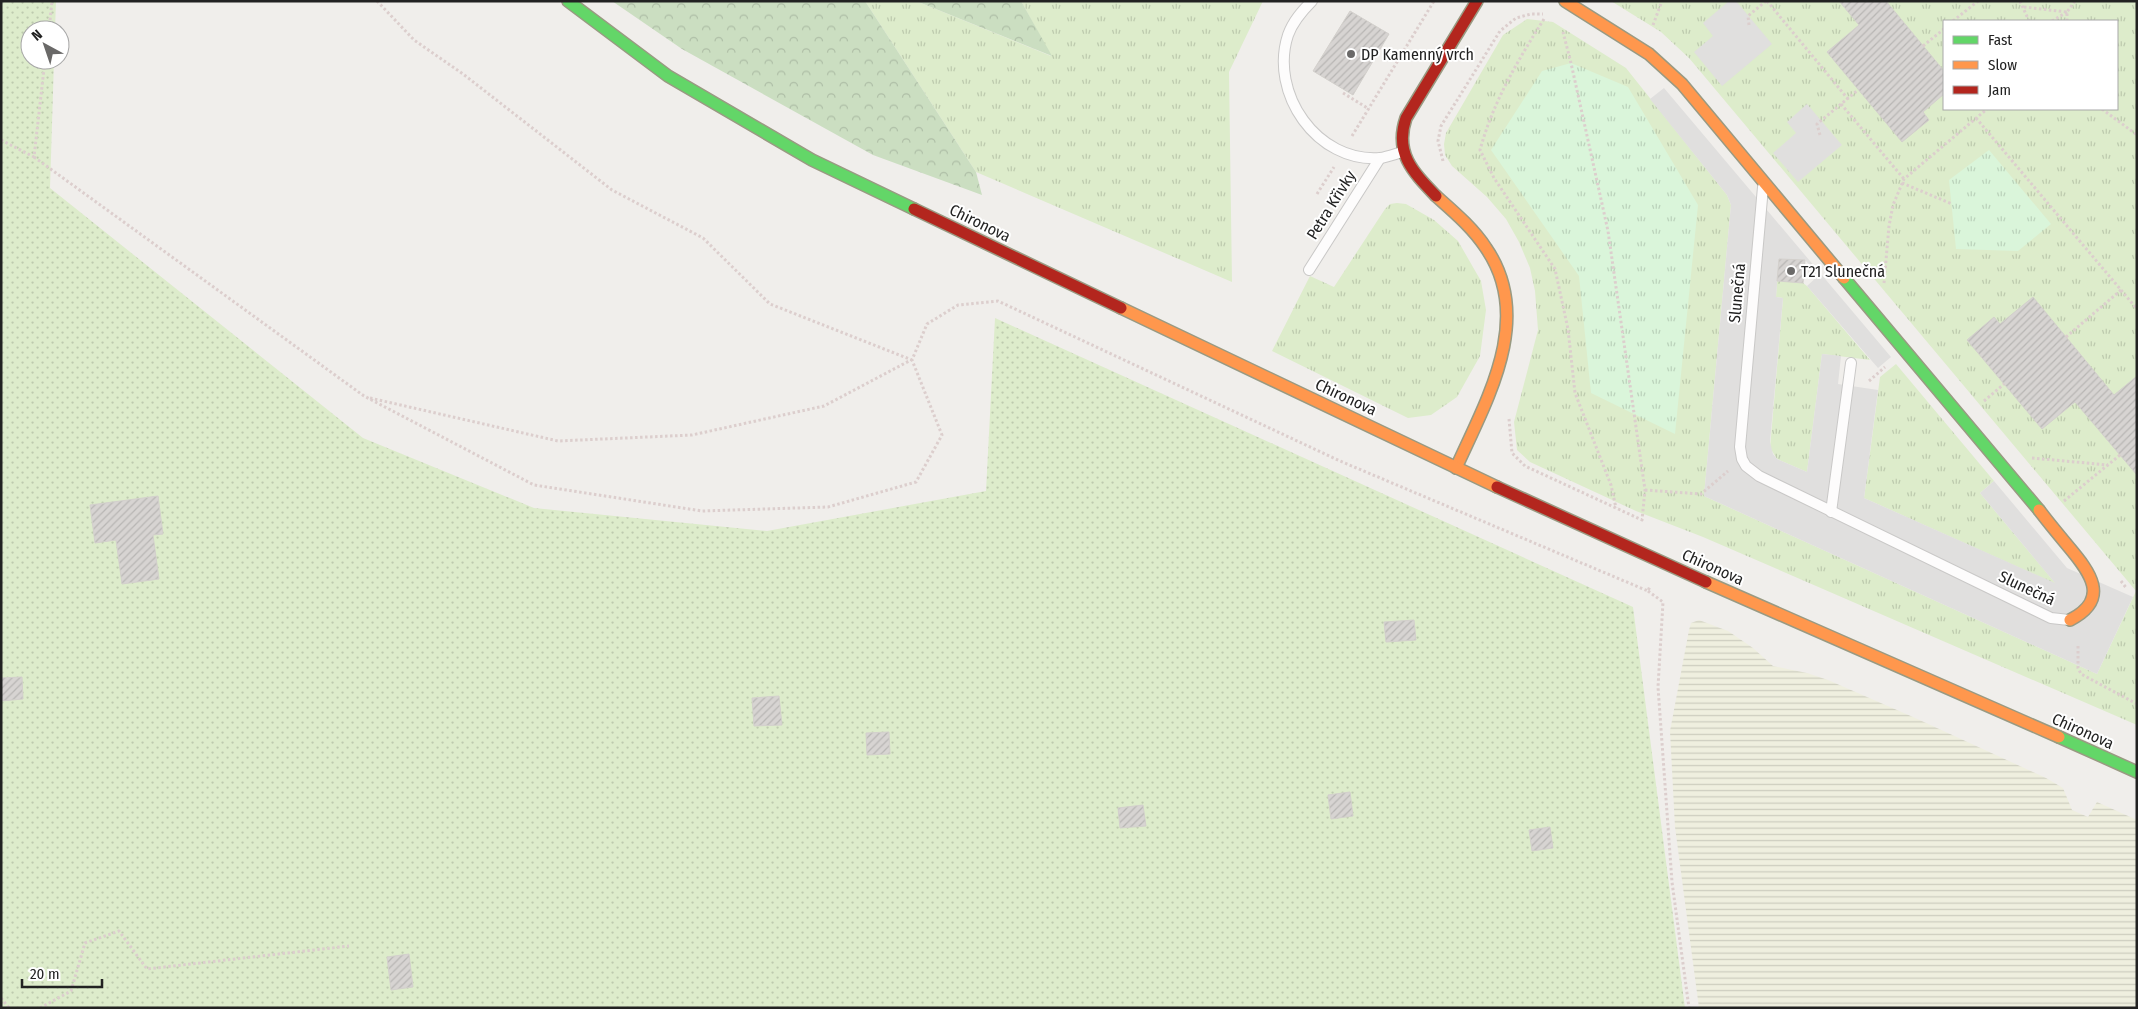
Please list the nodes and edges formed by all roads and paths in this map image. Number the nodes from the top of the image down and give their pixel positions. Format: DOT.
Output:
graph roads {
  1 [pos="52,1"];
  2 [pos="377,1"];
  3 [pos="568,1"];
  4 [pos="1312,1"];
  5 [pos="1434,1"];
  6 [pos="1477,1"];
  7 [pos="1564,1"];
  8 [pos="1766,1"];
  9 [pos="1978,1"];
  10 [pos="2020,1"];
  11 [pos="2075,1"];
  12 [pos="2024,7"];
  13 [pos="2067,12"];
  14 [pos="1548,14"];
  15 [pos="50,20"];
  16 [pos="1954,20"];
  17 [pos="2029,20"];
  18 [pos="2054,20"];
  19 [pos="2067,20"];
  20 [pos="1749,24"];
  21 [pos="1562,28"];
  22 [pos="1943,30"];
  23 [pos="1923,46"];
  24 [pos="44,70"];
  25 [pos="1858,90"];
  26 [pos="1343,93"];
  27 [pos="1848,99"];
  28 [pos="1841,104"];
  29 [pos="1369,109"];
  30 [pos="1987,110"];
  31 [pos="2103,110"];
  32 [pos="1976,118"];
  33 [pos="1820,135"];
  34 [pos="2137,135"];
  35 [pos="1,140"];
  36 [pos="1403,151"];
  37 [pos="1343,152"];
  38 [pos="34,157"];
  39 [pos="1380,158"];
  40 [pos="1903,181"];
  41 [pos="1763,183"];
  42 [pos="1317,194"];
  43 [pos="1952,204"];
  44 [pos="1310,270"];
  45 [pos="1884,287"];
  46 [pos="2121,290"];
  47 [pos="2137,309"];
  48 [pos="2066,336"];
  49 [pos="912,360"];
  50 [pos="1851,364"];
  51 [pos="1880,372"];
  52 [pos="1865,383"];
  53 [pos="2004,384"];
  54 [pos="364,396"];
  55 [pos="1983,402"];
  56 [pos="2120,455"];
  57 [pos="2026,458"];
  58 [pos="1742,459"];
  59 [pos="2108,465"];
  60 [pos="1456,468"];
  61 [pos="1645,490"];
  62 [pos="2058,506"];
  63 [pos="1616,508"];
  64 [pos="1831,512"];
  65 [pos="1642,520"];
  66 [pos="1658,561"];
  67 [pos="1648,591"];
  68 [pos="2070,620"];
  69 [pos="2137,704"];
  70 [pos="2137,772"];
  71 [pos="349,946"];
  72 [pos="1,998"];
  73 [pos="9,1008"];
  74 [pos="40,1008"];
  75 [pos="1689,1008"];
  1 -- 15 [label="path"];
  2 -- 49 [label="path"];
  3 -- 60 [label="street, Chironova"];
  4 -- 37 [label="lane"];
  5 -- 29 [label="path"];
  6 -- 36 [label="street"];
  7 -- 41 [label="street, Slunečná"];
  8 -- 20 [label="path"];
  8 -- 27 [label="path"];
  9 -- 16 [label="path"];
  10 -- 12 [label="path"];
  11 -- 13 [label="path"];
  12 -- 13 [label="path"];
  12 -- 17 [label="path"];
  13 -- 18 [label="path"];
  13 -- 19 [label="path"];
  14 -- 63 [label="path"];
  21 -- 61 [label="path"];
  22 -- 23 [label="path"];
  24 -- 38 [label="path"];
  25 -- 27 [label="path"];
  26 -- 29 [label="path"];
  27 -- 28 [label="path"];
  28 -- 33 [label="path"];
  28 -- 40 [label="path"];
  29 -- 37 [label="path"];
  30 -- 32 [label="path"];
  31 -- 34 [label="path"];
  32 -- 40 [label="path"];
  32 -- 46 [label="path"];
  35 -- 38 [label="path"];
  36 -- 39 [label="lane"];
  36 -- 60 [label="street"];
  37 -- 39 [label="lane"];
  37 -- 42 [label="path"];
  38 -- 54 [label="path"];
  39 -- 44 [label="lane, Petra Křivky"];
  40 -- 43 [label="path"];
  40 -- 45 [label="path"];
  41 -- 58 [label="lane, Slunečná"];
  41 -- 68 [label="street, Slunečná"];
  46 -- 47 [label="path"];
  46 -- 48 [label="path"];
  49 -- 54 [label="path"];
  49 -- 54 [label="path"];
  49 -- 67 [label="path"];
  50 -- 64 [label="lane"];
  51 -- 52 [label="path"];
  53 -- 55 [label="path"];
  56 -- 59 [label="path"];
  57 -- 59 [label="path"];
  58 -- 61 [label="path"];
  58 -- 64 [label="lane, Slunečná"];
  59 -- 62 [label="path"];
  60 -- 66 [label="street, Chironova"];
  61 -- 65 [label="path"];
  64 -- 68 [label="lane, Slunečná"];
  66 -- 67 [label="path"];
  66 -- 70 [label="street, Chironova"];
  67 -- 75 [label="path"];
  68 -- 69 [label="path"];
  71 -- 74 [label="path"];
  72 -- 73 [label="path"];
}
